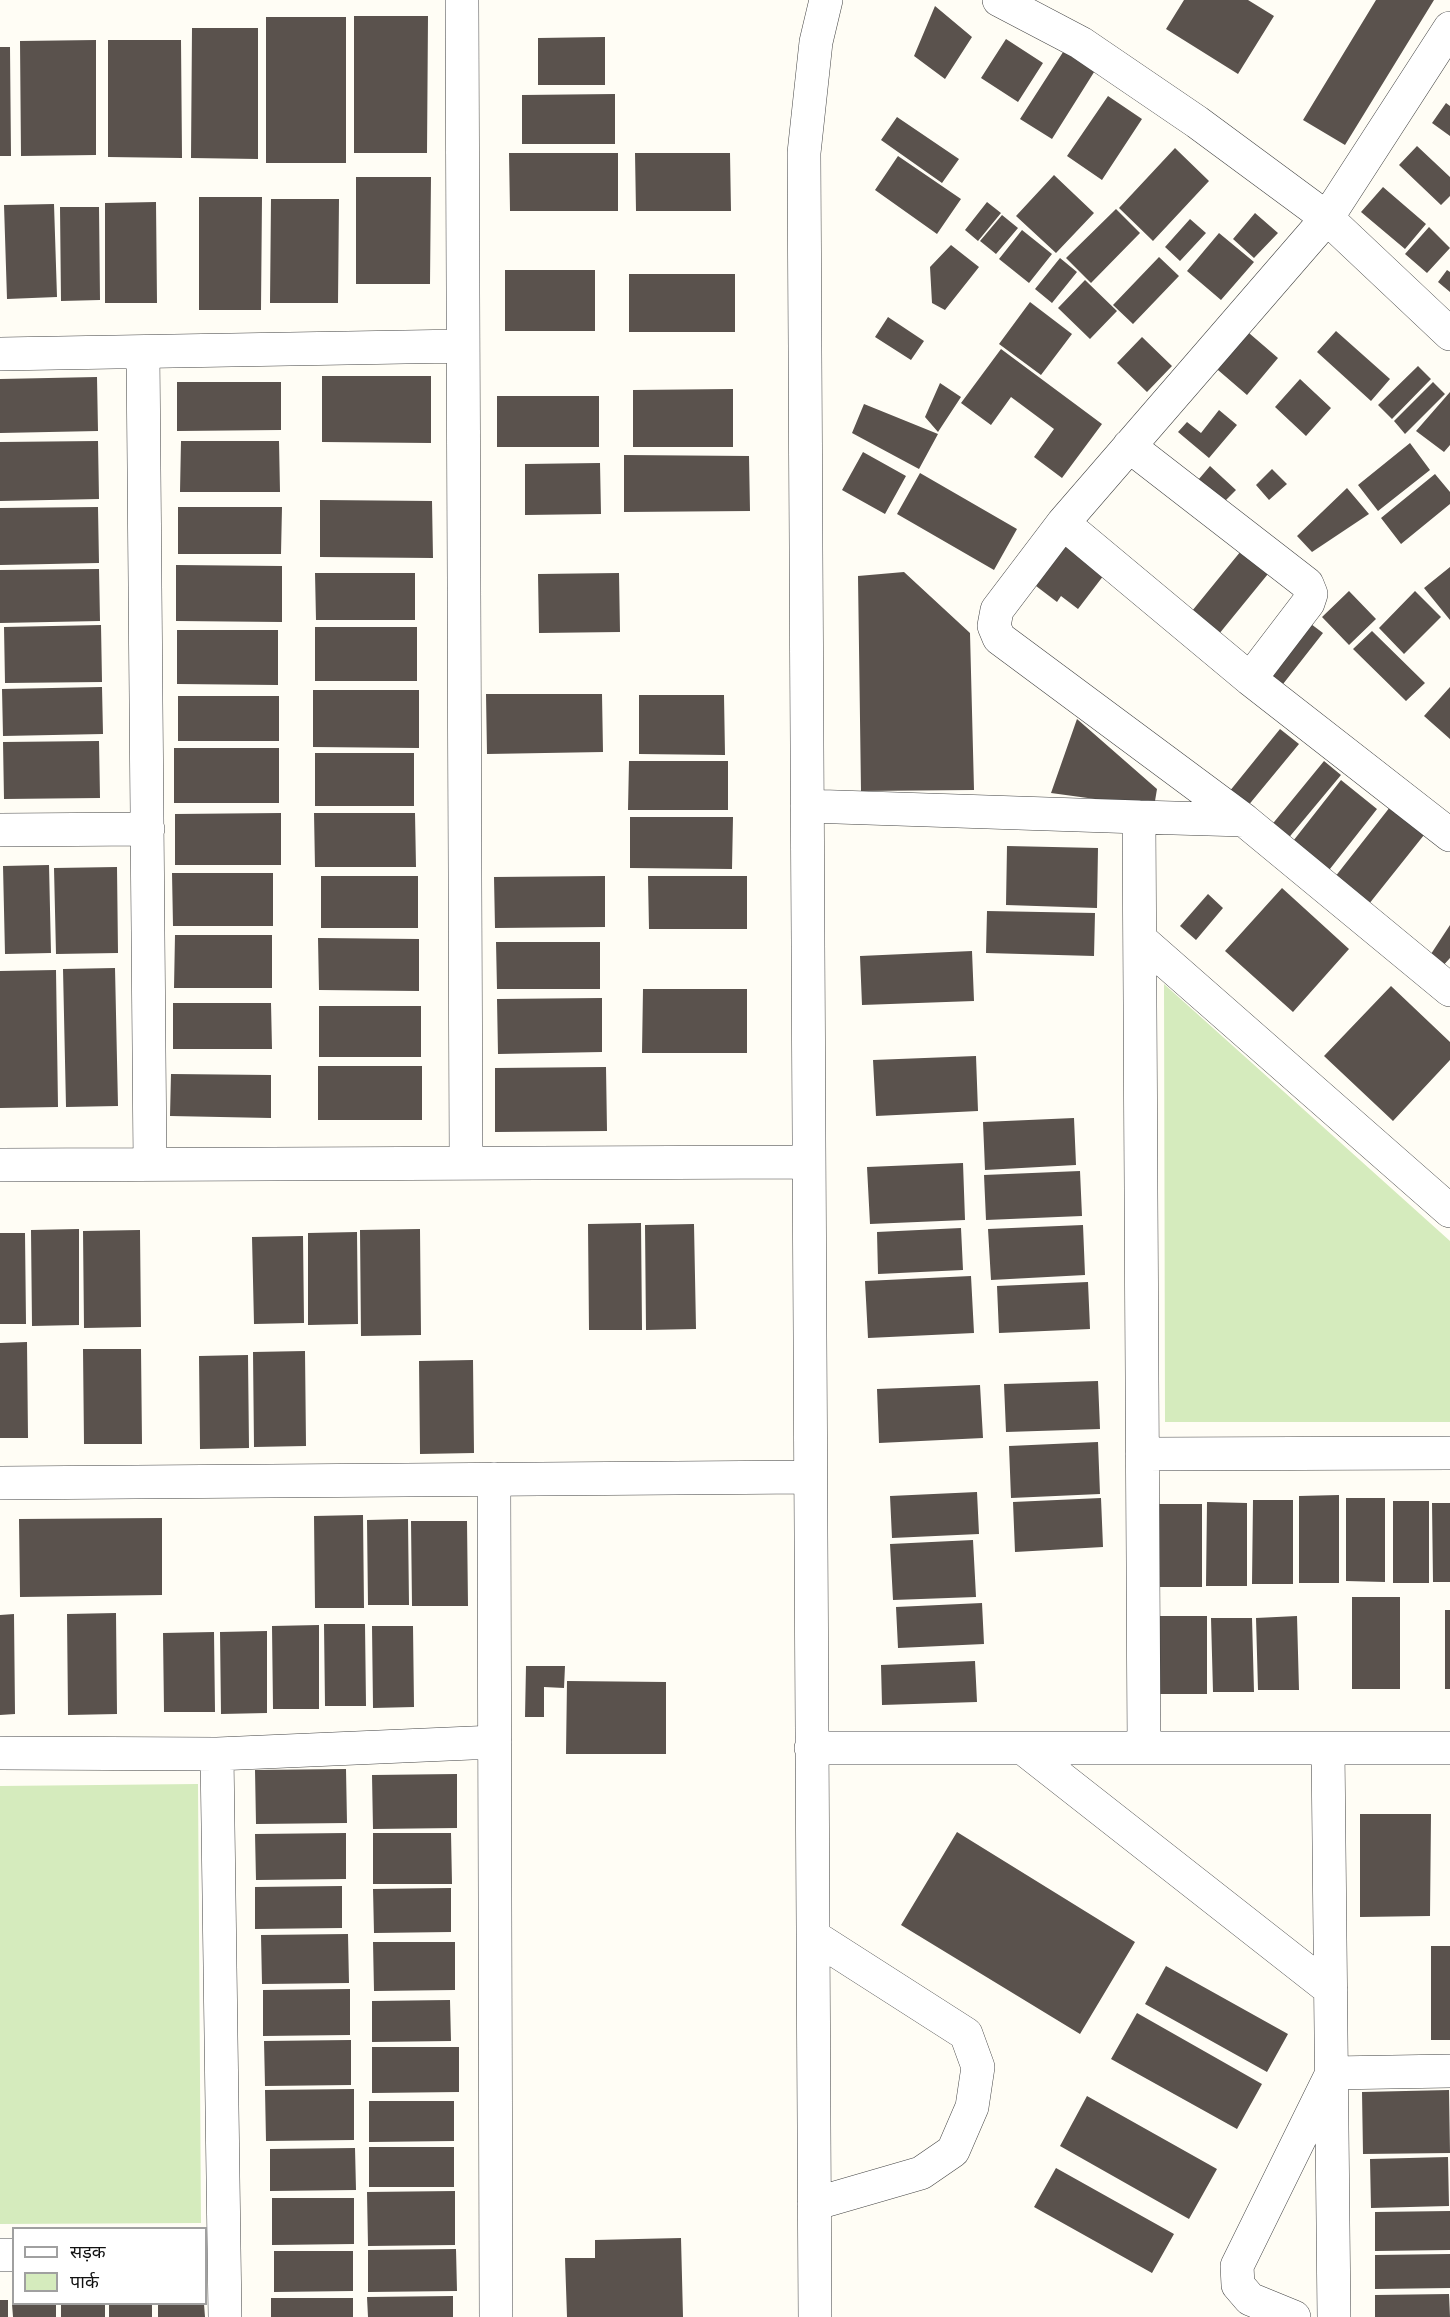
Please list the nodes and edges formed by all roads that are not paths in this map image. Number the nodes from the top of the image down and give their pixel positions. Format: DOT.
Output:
graph roads {
  1 [pos="462,0"];
  2 [pos="826,0"];
  3 [pos="999,0"];
  4 [pos="1450,28"];
  5 [pos="1327,218"];
  6 [pos="1450,334"];
  7 [pos="463,346"];
  8 [pos="143,352"];
  9 [pos="0,354"];
  10 [pos="1129,446"];
  11 [pos="1063,523"];
  12 [pos="1250,679"];
  13 [pos="807,806"];
  14 [pos="1139,817"];
  15 [pos="1244,820"];
  16 [pos="148,829"];
  17 [pos="0,830"];
  18 [pos="1450,836"];
  19 [pos="1140,939"];
  20 [pos="1450,990"];
  21 [pos="808,1162"];
  22 [pos="466,1163"];
  23 [pos="150,1164"];
  24 [pos="0,1165"];
  25 [pos="1450,1211"];
  26 [pos="1450,1453"];
  27 [pos="1142,1454"];
  28 [pos="810,1477"];
  29 [pos="494,1479"];
  30 [pos="0,1483"];
  31 [pos="495,1742"];
  32 [pos="811,1748"];
  33 [pos="1144,1748"];
  34 [pos="1328,1748"];
  35 [pos="1450,1748"];
  36 [pos="1024,1749"];
  37 [pos="0,1753"];
  38 [pos="217,1754"];
  39 [pos="813,1936"];
  40 [pos="1331,1990"];
  41 [pos="1450,2071"];
  42 [pos="1332,2073"];
  43 [pos="814,2204"];
  44 [pos="214,2257"];
  45 [pos="225,2317"];
  46 [pos="496,2317"];
  47 [pos="815,2317"];
  48 [pos="1294,2317"];
  49 [pos="1334,2317"];
  1 -- 7 [label="street"];
  2 -- 13 [label="street"];
  3 -- 5 [label="street"];
  4 -- 5 [label="street"];
  5 -- 6 [label="street"];
  5 -- 10 [label="street"];
  7 -- 8 [label="street"];
  7 -- 22 [label="street"];
  8 -- 9 [label="street"];
  8 -- 16 [label="street"];
  10 -- 11 [label="street"];
  10 -- 12 [label="street"];
  11 -- 12 [label="street"];
  11 -- 15 [label="street"];
  12 -- 18 [label="street"];
  13 -- 14 [label="street"];
  13 -- 21 [label="street"];
  14 -- 15 [label="street"];
  14 -- 19 [label="street"];
  15 -- 20 [label="street"];
  16 -- 17 [label="street"];
  16 -- 23 [label="street"];
  19 -- 25 [label="street"];
  19 -- 27 [label="street"];
  21 -- 22 [label="street"];
  21 -- 28 [label="street"];
  22 -- 23 [label="street"];
  23 -- 24 [label="street"];
  26 -- 27 [label="street"];
  27 -- 33 [label="street"];
  28 -- 29 [label="street"];
  28 -- 32 [label="street"];
  29 -- 30 [label="street"];
  29 -- 31 [label="street"];
  31 -- 38 [label="street"];
  31 -- 46 [label="street"];
  32 -- 36 [label="street"];
  32 -- 39 [label="street"];
  33 -- 34 [label="street"];
  33 -- 36 [label="street"];
  34 -- 35 [label="street"];
  34 -- 40 [label="street"];
  36 -- 40 [label="street"];
  37 -- 38 [label="street"];
  38 -- 44 [label="street"];
  39 -- 43 [label="street"];
  39 -- 43 [label="street"];
  40 -- 42 [label="street"];
  41 -- 42 [label="street"];
  42 -- 48 [label="street"];
  42 -- 49 [label="street"];
  43 -- 47 [label="street"];
  44 -- 45 [label="street"];
}
